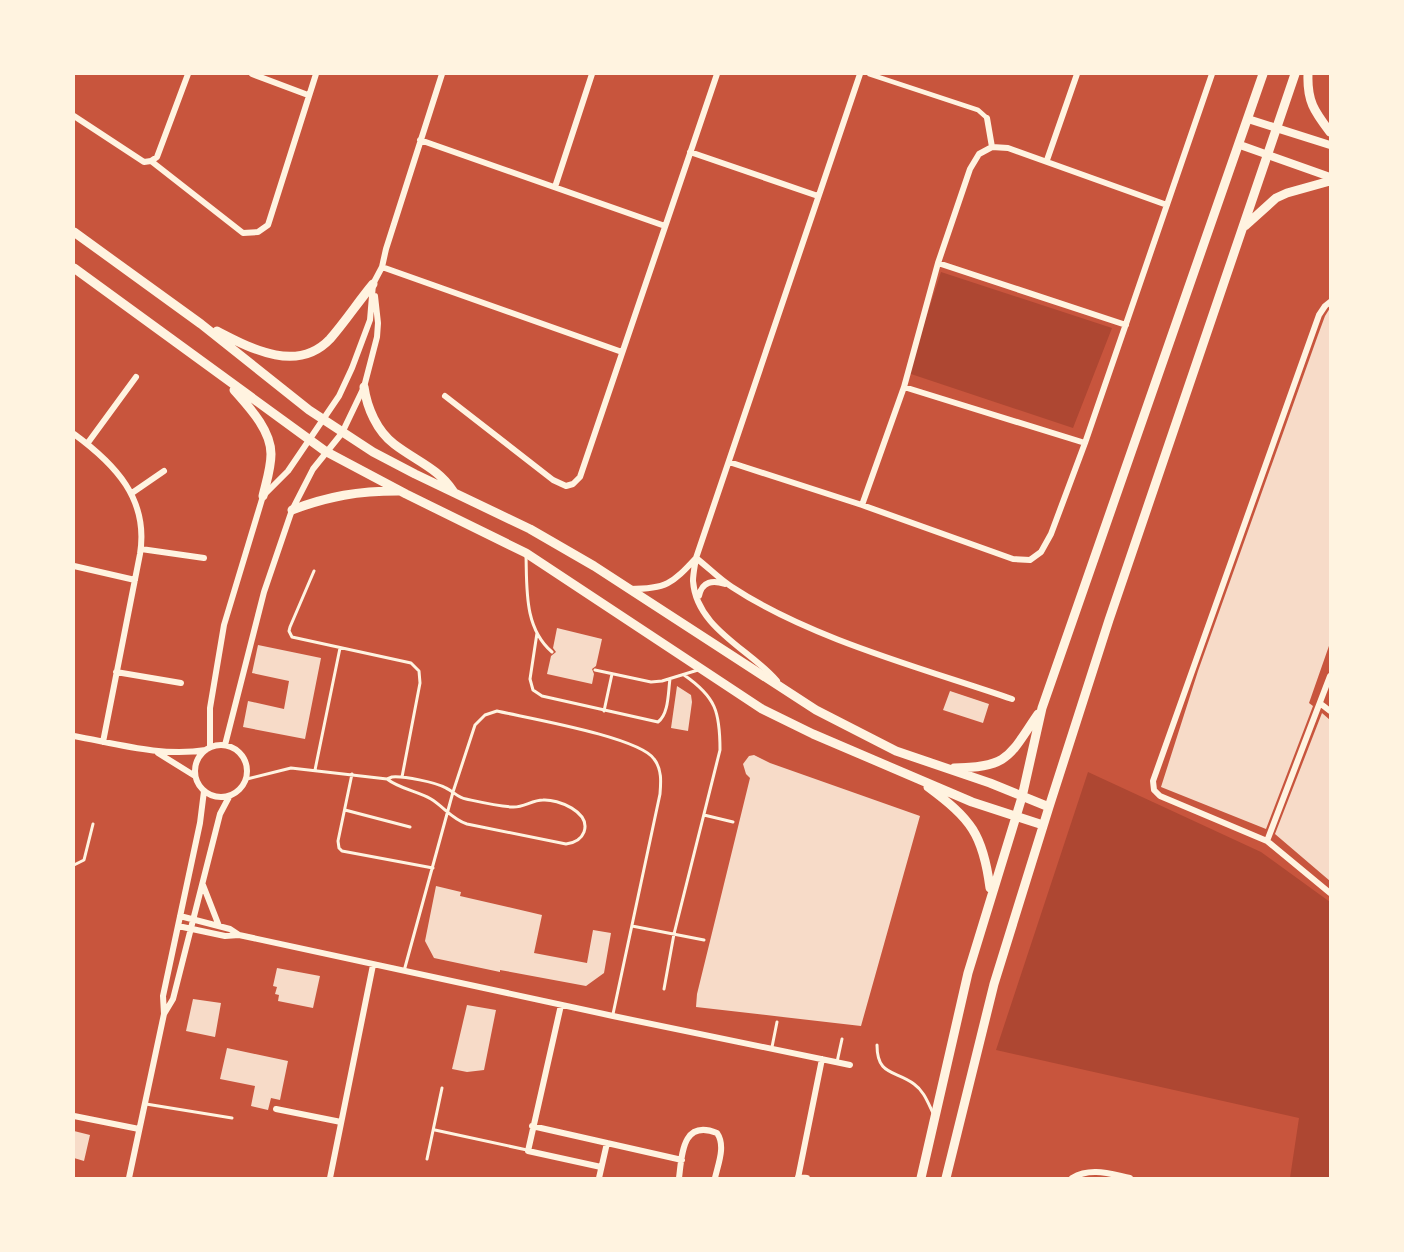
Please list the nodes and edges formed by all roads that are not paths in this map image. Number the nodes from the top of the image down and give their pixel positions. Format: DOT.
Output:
graph roads {
  1 [pos="188,74"];
  2 [pos="252,74"];
  3 [pos="316,74"];
  4 [pos="442,74"];
  5 [pos="592,74"];
  6 [pos="717,74"];
  7 [pos="860,74"];
  8 [pos="869,74"];
  9 [pos="1077,74"];
  10 [pos="1212,74"];
  11 [pos="1263,74"];
  12 [pos="1295,74"];
  13 [pos="1308,74"];
  14 [pos="308,95"];
  15 [pos="74,116"];
  16 [pos="987,118"];
  17 [pos="1248,118"];
  18 [pos="1276,129"];
  19 [pos="1330,132"];
  20 [pos="420,140"];
  21 [pos="1239,145"];
  22 [pos="1330,145"];
  23 [pos="992,147"];
  24 [pos="690,153"];
  25 [pos="1268,155"];
  26 [pos="1047,160"];
  27 [pos="151,161"];
  28 [pos="1330,179"];
  29 [pos="555,187"];
  30 [pos="818,196"];
  31 [pos="1167,205"];
  32 [pos="665,226"];
  33 [pos="1243,228"];
  34 [pos="74,232"];
  35 [pos="938,263"];
  36 [pos="382,267"];
  37 [pos="74,268"];
  38 [pos="373,284"];
  39 [pos="1330,302"];
  40 [pos="201,324"];
  41 [pos="1125,325"];
  42 [pos="622,352"];
  43 [pos="136,377"];
  44 [pos="222,377"];
  45 [pos="364,387"];
  46 [pos="904,387"];
  47 [pos="445,396"];
  48 [pos="324,420"];
  49 [pos="342,433"];
  50 [pos="74,434"];
  51 [pos="310,439"];
  52 [pos="1085,443"];
  53 [pos="87,444"];
  54 [pos="326,451"];
  55 [pos="729,462"];
  56 [pos="164,471"];
  57 [pos="401,491"];
  58 [pos="132,493"];
  59 [pos="454,493"];
  60 [pos="263,496"];
  61 [pos="862,505"];
  62 [pos="292,510"];
  63 [pos="141,549"];
  64 [pos="526,553"];
  65 [pos="204,558"];
  66 [pos="696,558"];
  67 [pos="74,566"];
  68 [pos="314,571"];
  69 [pos="135,580"];
  70 [pos="729,585"];
  71 [pos="630,589"];
  72 [pos="699,600"];
  73 [pos="537,633"];
  74 [pos="340,648"];
  75 [pos="552,652"];
  76 [pos="700,669"];
  77 [pos="595,670"];
  78 [pos="116,672"];
  79 [pos="612,674"];
  80 [pos="684,675"];
  81 [pos="1330,676"];
  82 [pos="670,679"];
  83 [pos="181,683"];
  84 [pos="785,692"];
  85 [pos="1012,699"];
  86 [pos="1321,704"];
  87 [pos="1042,708"];
  88 [pos="604,711"];
  89 [pos="1330,711"];
  90 [pos="74,736"];
  91 [pos="103,742"];
  92 [pos="225,745"];
  93 [pos="209,748"];
  94 [pos="158,752"];
  95 [pos="945,768"];
  96 [pos="315,770"];
  97 [pos="352,774"];
  98 [pos="195,776"];
  99 [pos="402,777"];
  100 [pos="917,778"];
  101 [pos="247,779"];
  102 [pos="387,779"];
  103 [pos="204,791"];
  104 [pos="453,792"];
  105 [pos="229,797"];
  106 [pos="1022,797"];
  107 [pos="1049,807"];
  108 [pos="344,810"];
  109 [pos="448,813"];
  110 [pos="704,814"];
  111 [pos="1015,816"];
  112 [pos="733,822"];
  113 [pos="93,824"];
  114 [pos="1043,825"];
  115 [pos="410,826"];
  116 [pos="1267,841"];
  117 [pos="74,865"];
  118 [pos="433,868"];
  119 [pos="203,884"];
  120 [pos="991,893"];
  121 [pos="1330,893"];
  122 [pos="180,916"];
  123 [pos="194,919"];
  124 [pos="178,926"];
  125 [pos="219,926"];
  126 [pos="632,926"];
  127 [pos="191,929"];
  128 [pos="674,934"];
  129 [pos="239,935"];
  130 [pos="704,939"];
  131 [pos="373,965"];
  132 [pos="404,970"];
  133 [pos="664,989"];
  134 [pos="561,1005"];
  135 [pos="164,1014"];
  136 [pos="613,1016"];
  137 [pos="777,1022"];
  138 [pos="842,1039"];
  139 [pos="878,1045"];
  140 [pos="771,1049"];
  141 [pos="822,1059"];
  142 [pos="837,1062"];
  143 [pos="850,1065"];
  144 [pos="442,1088"];
  145 [pos="144,1104"];
  146 [pos="276,1109"];
  147 [pos="74,1116"];
  148 [pos="935,1116"];
  149 [pos="232,1118"];
  150 [pos="340,1122"];
  151 [pos="532,1126"];
  152 [pos="139,1129"];
  153 [pos="435,1130"];
  154 [pos="607,1143"];
  155 [pos="528,1150"];
  156 [pos="427,1159"];
  157 [pos="682,1160"];
  158 [pos="601,1167"];
  159 [pos="798,1178"];
  160 [pos="129,1179"];
  161 [pos="330,1179"];
  162 [pos="599,1179"];
  163 [pos="679,1179"];
  164 [pos="715,1179"];
  165 [pos="807,1179"];
  166 [pos="921,1179"];
  167 [pos="946,1179"];
  168 [pos="1072,1179"];
  169 [pos="1130,1179"];
  1 -- 27 [label="street"];
  2 -- 14 [label="street"];
  3 -- 14 [label="street"];
  4 -- 20 [label="street"];
  5 -- 29 [label="street"];
  6 -- 24 [label="street"];
  7 -- 30 [label="street"];
  8 -- 16 [label="street"];
  9 -- 26 [label="street"];
  10 -- 31 [label="street"];
  11 -- 17 [label="main road"];
  12 -- 18 [label="main road"];
  13 -- 19 [label="main road"];
  14 -- 27 [label="street"];
  15 -- 27 [label="street"];
  16 -- 23 [label="street"];
  17 -- 18 [label="street"];
  17 -- 21 [label="main road"];
  18 -- 22 [label="street"];
  18 -- 25 [label="main road"];
  20 -- 29 [label="street"];
  20 -- 36 [label="street"];
  21 -- 25 [label="street"];
  21 -- 87 [label="main road"];
  23 -- 26 [label="street"];
  23 -- 35 [label="street"];
  24 -- 30 [label="street"];
  24 -- 32 [label="street"];
  25 -- 28 [label="street"];
  25 -- 33 [label="main road"];
  26 -- 31 [label="street"];
  28 -- 33 [label="main road"];
  29 -- 32 [label="street"];
  30 -- 55 [label="street"];
  31 -- 41 [label="street"];
  32 -- 42 [label="street"];
  33 -- 107 [label="main road"];
  34 -- 40 [label="main road"];
  35 -- 41 [label="street"];
  35 -- 46 [label="street"];
  36 -- 38 [label="street"];
  36 -- 42 [label="street"];
  37 -- 44 [label="main road"];
  38 -- 40 [label="main road"];
  38 -- 45 [label="street"];
  38 -- 48 [label="street"];
  39 -- 116 [label="street"];
  40 -- 48 [label="main road"];
  41 -- 52 [label="street"];
  42 -- 47 [label="street"];
  43 -- 53 [label="street"];
  44 -- 51 [label="main road"];
  44 -- 60 [label="main road"];
  45 -- 49 [label="street"];
  45 -- 59 [label="main road"];
  46 -- 52 [label="street"];
  46 -- 61 [label="street"];
  48 -- 49 [label="main road"];
  48 -- 51 [label="street"];
  49 -- 54 [label="street"];
  49 -- 59 [label="main road"];
  50 -- 53 [label="street"];
  51 -- 54 [label="main road"];
  51 -- 60 [label="street"];
  52 -- 61 [label="street"];
  53 -- 58 [label="street"];
  54 -- 57 [label="main road"];
  54 -- 62 [label="street"];
  55 -- 61 [label="street"];
  55 -- 66 [label="street"];
  56 -- 58 [label="street"];
  57 -- 62 [label="main road"];
  57 -- 64 [label="main road"];
  58 -- 63 [label="street"];
  59 -- 71 [label="main road"];
  60 -- 93 [label="street"];
  62 -- 92 [label="street"];
  63 -- 65 [label="street"];
  63 -- 69 [label="street"];
  64 -- 73 [label="lane"];
  64 -- 76 [label="main road"];
  66 -- 70 [label="street"];
  66 -- 71 [label="street"];
  66 -- 72 [label="street"];
  67 -- 69 [label="street"];
  68 -- 74 [label="lane"];
  69 -- 78 [label="street"];
  70 -- 72 [label="street"];
  70 -- 85 [label="street"];
  71 -- 84 [label="main road"];
  72 -- 84 [label="street"];
  73 -- 75 [label="lane"];
  73 -- 88 [label="lane"];
  74 -- 96 [label="lane"];
  74 -- 99 [label="lane"];
  76 -- 80 [label="lane"];
  76 -- 100 [label="main road"];
  77 -- 79 [label="lane"];
  78 -- 83 [label="street"];
  78 -- 91 [label="street"];
  79 -- 82 [label="lane"];
  79 -- 88 [label="lane"];
  80 -- 82 [label="lane"];
  80 -- 110 [label="lane"];
  81 -- 86 [label="street"];
  82 -- 88 [label="lane"];
  84 -- 95 [label="main road"];
  86 -- 89 [label="street"];
  86 -- 116 [label="street"];
  87 -- 95 [label="main road"];
  87 -- 106 [label="main road"];
  90 -- 91 [label="street"];
  91 -- 94 [label="street"];
  92 -- 93 [label="street"];
  92 -- 101 [label="street"];
  93 -- 94 [label="street"];
  93 -- 98 [label="street"];
  94 -- 98 [label="street"];
  95 -- 106 [label="main road"];
  96 -- 97 [label="lane"];
  96 -- 101 [label="lane"];
  97 -- 102 [label="lane"];
  97 -- 108 [label="lane"];
  98 -- 103 [label="street"];
  99 -- 102 [label="lane"];
  99 -- 104 [label="lane"];
  100 -- 111 [label="main road"];
  100 -- 120 [label="main road"];
  101 -- 105 [label="street"];
  102 -- 109 [label="lane"];
  103 -- 105 [label="street"];
  103 -- 122 [label="street"];
  104 -- 109 [label="lane"];
  104 -- 109 [label="lane"];
  104 -- 126 [label="lane"];
  105 -- 119 [label="street"];
  106 -- 107 [label="main road"];
  106 -- 111 [label="main road"];
  107 -- 114 [label="main road"];
  108 -- 115 [label="lane"];
  108 -- 118 [label="lane"];
  109 -- 118 [label="lane"];
  110 -- 112 [label="lane"];
  110 -- 128 [label="lane"];
  111 -- 114 [label="main road"];
  111 -- 120 [label="main road"];
  113 -- 117 [label="lane"];
  114 -- 167 [label="main road"];
  116 -- 121 [label="street"];
  118 -- 132 [label="lane"];
  119 -- 123 [label="street"];
  119 -- 125 [label="street"];
  120 -- 148 [label="main road"];
  122 -- 123 [label="street"];
  122 -- 124 [label="street"];
  123 -- 125 [label="street"];
  123 -- 127 [label="street"];
  124 -- 127 [label="street"];
  124 -- 135 [label="street"];
  125 -- 129 [label="street"];
  126 -- 128 [label="lane"];
  126 -- 136 [label="lane"];
  127 -- 129 [label="street"];
  127 -- 135 [label="street"];
  128 -- 130 [label="lane"];
  128 -- 133 [label="lane"];
  129 -- 131 [label="street"];
  131 -- 132 [label="street"];
  131 -- 150 [label="street"];
  132 -- 134 [label="street"];
  134 -- 136 [label="street"];
  134 -- 151 [label="street"];
  135 -- 145 [label="street"];
  136 -- 140 [label="street"];
  137 -- 140 [label="lane"];
  138 -- 142 [label="lane"];
  139 -- 148 [label="lane"];
  140 -- 141 [label="street"];
  141 -- 142 [label="street"];
  141 -- 159 [label="street"];
  142 -- 143 [label="street"];
  144 -- 153 [label="lane"];
  145 -- 149 [label="lane"];
  145 -- 152 [label="street"];
  146 -- 150 [label="street"];
  147 -- 152 [label="street"];
  148 -- 166 [label="main road"];
  150 -- 161 [label="street"];
  151 -- 154 [label="street"];
  151 -- 155 [label="street"];
  152 -- 160 [label="street"];
  153 -- 155 [label="lane"];
  153 -- 156 [label="lane"];
  154 -- 157 [label="street"];
  154 -- 158 [label="street"];
  155 -- 158 [label="street"];
  157 -- 163 [label="street"];
  157 -- 164 [label="street"];
  158 -- 162 [label="street"];
  159 -- 165 [label="street"];
  168 -- 169 [label="street"];
}
